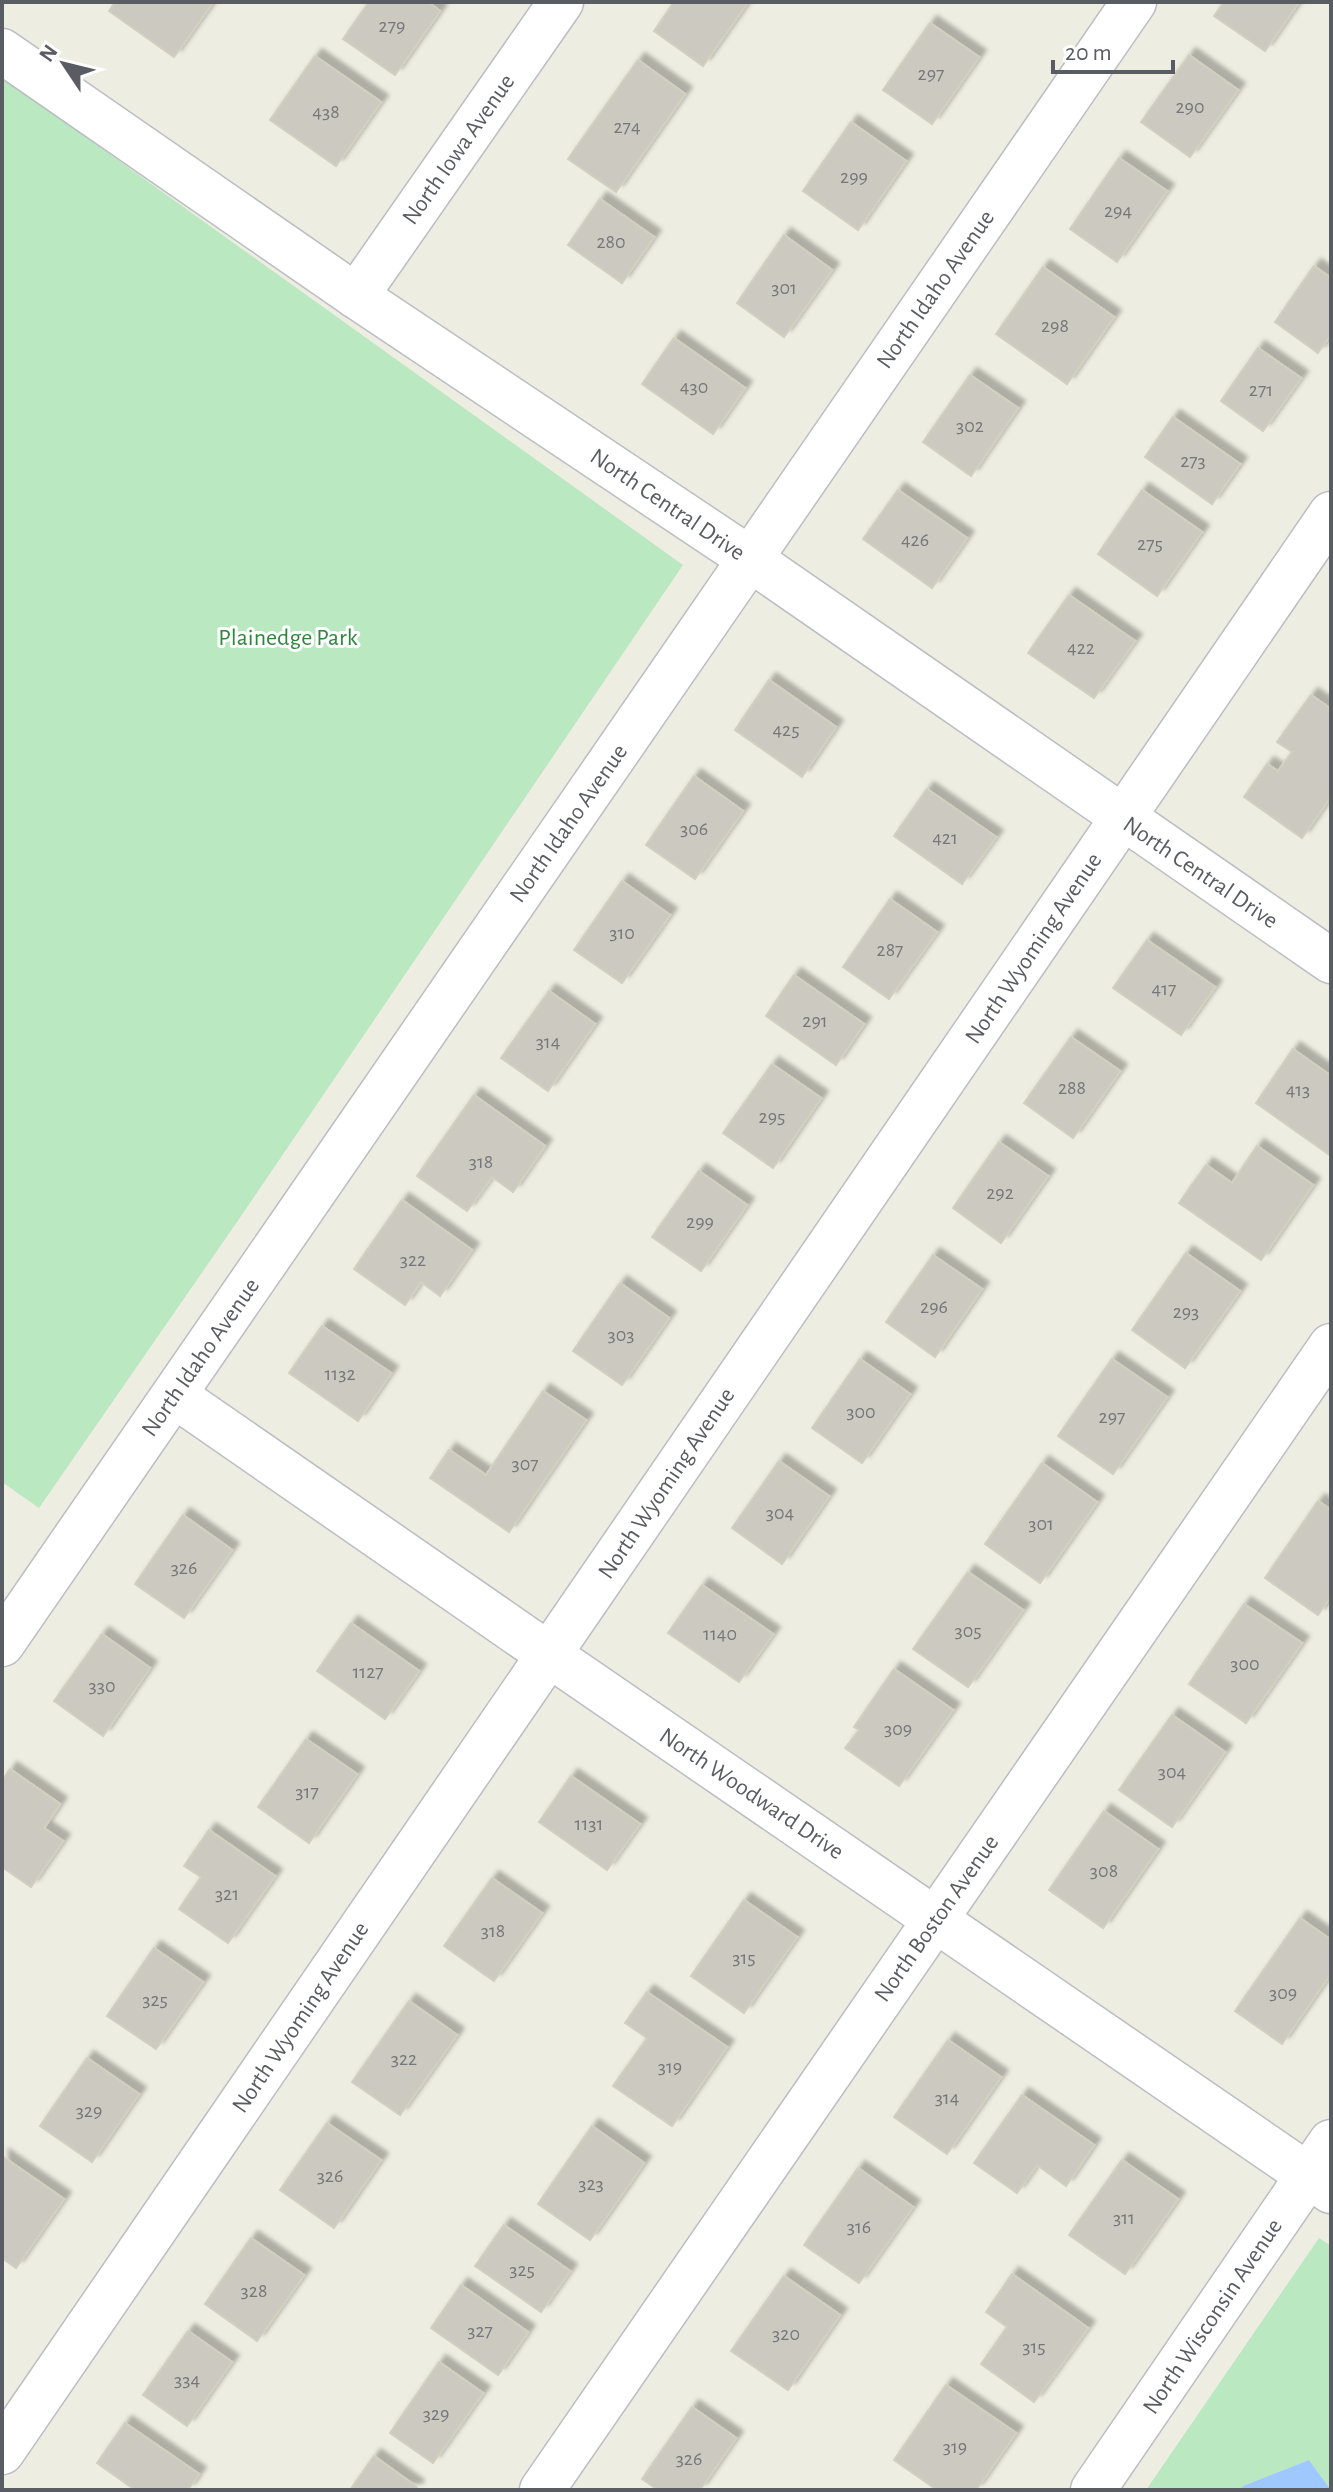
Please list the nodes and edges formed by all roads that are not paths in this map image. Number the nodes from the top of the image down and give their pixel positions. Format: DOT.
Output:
graph roads {
  1 [pos="561,2"];
  2 [pos="1134,2"];
  3 [pos="2,51"];
  4 [pos="356,296"];
  5 [pos="1331,514"];
  6 [pos="750,559"];
  7 [pos="1123,818"];
  8 [pos="1331,961"];
  9 [pos="1331,1346"];
  10 [pos="174,1395"];
  11 [pos="2,1644"];
  12 [pos="548,1654"];
  13 [pos="936,1919"];
  14 [pos="1324,2169"];
  15 [pos="2,2452"];
  16 [pos="542,2490"];
  17 [pos="1093,2490"];
  1 -- 4 [label="street, North Iowa Avenue"];
  2 -- 6 [label="street, North Idaho Avenue"];
  3 -- 4 [label="street, North Central Drive"];
  4 -- 6 [label="street, North Central Drive"];
  5 -- 7 [label="street, North Wyoming Avenue"];
  6 -- 7 [label="street, North Central Drive"];
  6 -- 10 [label="street, North Idaho Avenue"];
  7 -- 8 [label="street, North Central Drive"];
  7 -- 12 [label="street, North Wyoming Avenue"];
  9 -- 13 [label="street, North Boston Avenue"];
  10 -- 11 [label="street, North Idaho Avenue"];
  10 -- 12 [label="street, North Woodward Drive"];
  12 -- 13 [label="street, North Woodward Drive"];
  12 -- 15 [label="street, North Wyoming Avenue"];
  13 -- 14 [label="street, North Woodward Drive"];
  13 -- 16 [label="street, North Boston Avenue"];
  14 -- 17 [label="street, North Wisconsin Avenue"];
}
